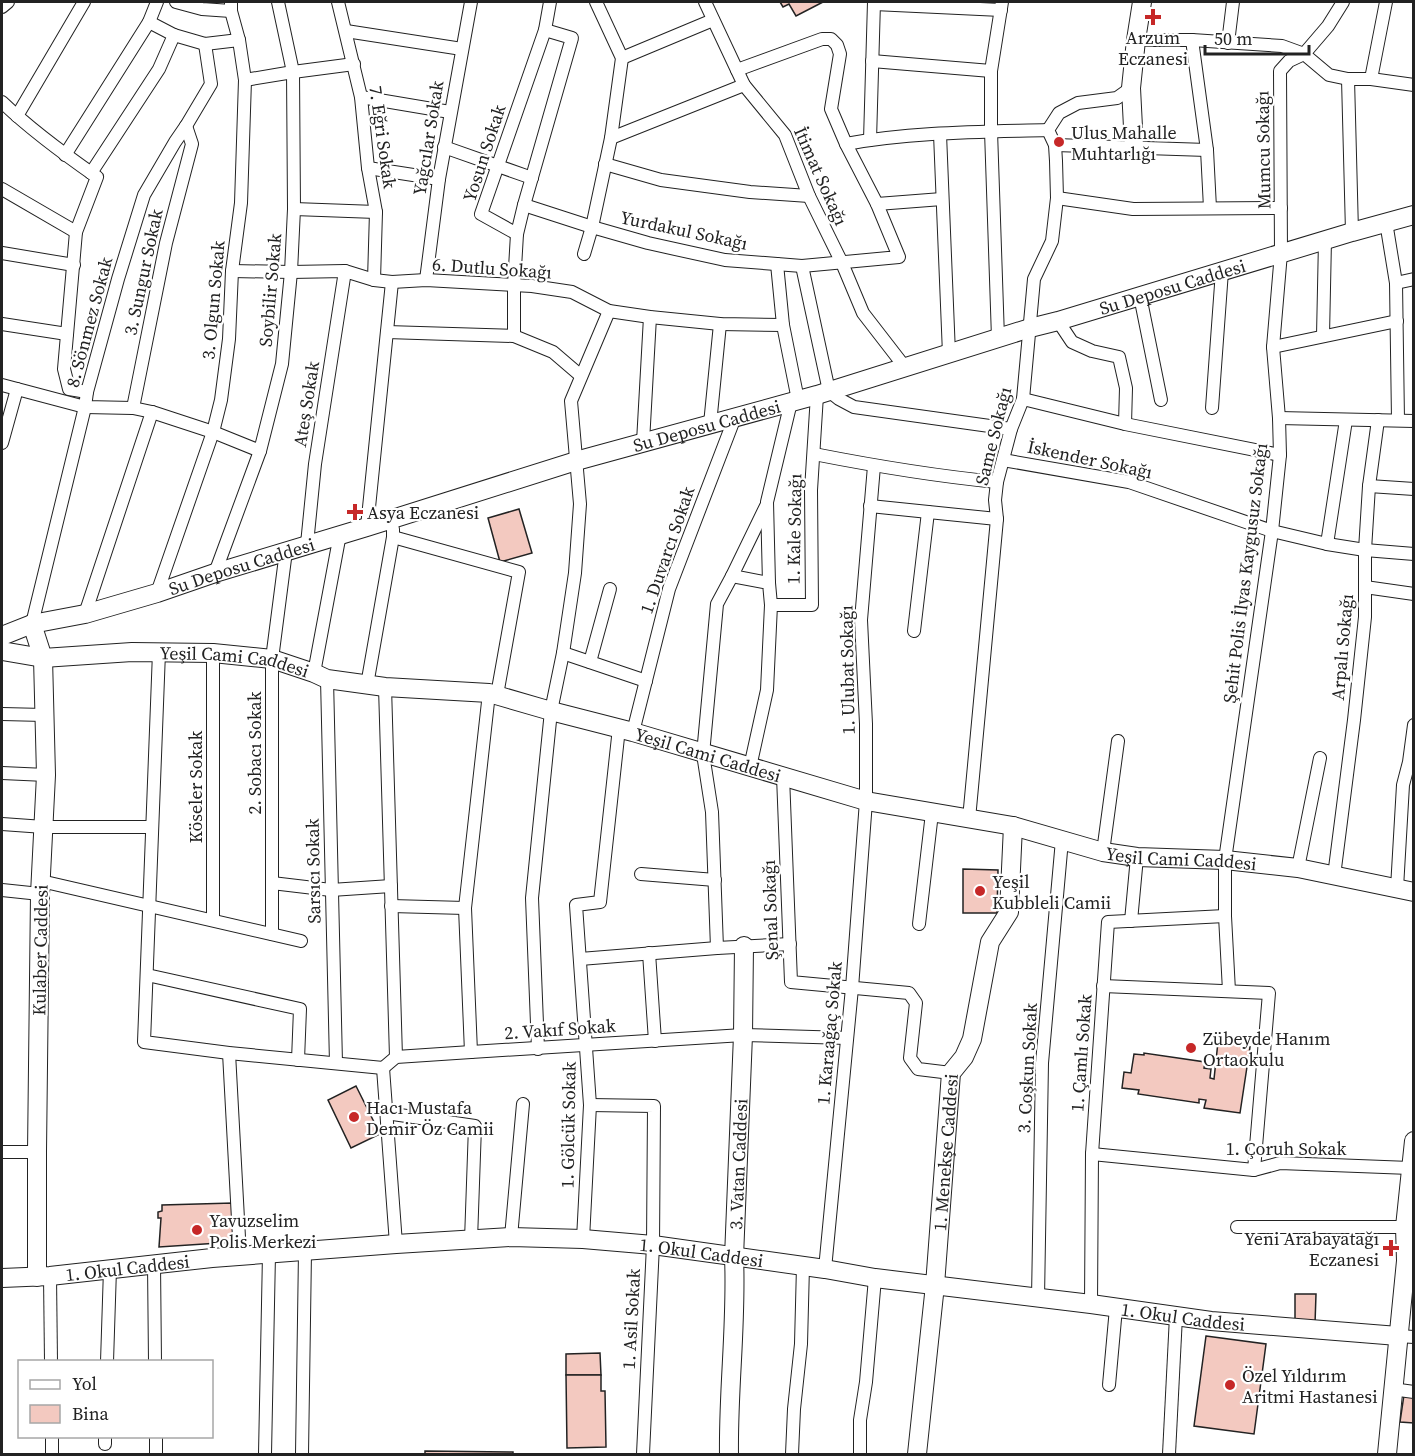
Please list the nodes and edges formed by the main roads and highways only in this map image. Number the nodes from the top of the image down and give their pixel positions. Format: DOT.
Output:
graph roads {
  1 [pos="1142,2"];
  2 [pos="1134,147"];
  3 [pos="1413,215"];
  4 [pos="32,624"];
  5 [pos="2,636"];
  6 [pos="2,651"];
  7 [pos="43,658"];
  8 [pos="1013,826"];
  9 [pos="1405,890"];
  10 [pos="744,946"];
  11 [pos="1413,1141"];
  12 [pos="1411,1176"];
  13 [pos="734,1257"];
  14 [pos="1410,1261"];
  15 [pos="43,1277"];
  16 [pos="2,1278"];
  17 [pos="935,1285"];
  18 [pos="1406,1337"];
  19 [pos="729,1455"];
  20 [pos="917,1455"];
  21 [pos="1387,1455"];
  1 -- 2 [label="main road"];
  3 -- 4 [label="main road, Su Deposu Caddesi"];
  4 -- 5 [label="main road, Su Deposu Caddesi"];
  4 -- 7 [label="main road, Kulaber Caddesi"];
  6 -- 7 [label="main road, Yeşil Cami Caddesi"];
  7 -- 8 [label="main road, Yeşil Cami Caddesi"];
  7 -- 15 [label="main road, Kulaber Caddesi"];
  8 -- 9 [label="main road, Yeşil Cami Caddesi"];
  8 -- 17 [label="main road, 1. Menekşe Caddesi"];
  10 -- 13 [label="main road, 3. Vatan Caddesi"];
  11 -- 12 [label="main road"];
  12 -- 14 [label="main road"];
  13 -- 15 [label="main road, 1. Okul Caddesi"];
  13 -- 17 [label="main road, 1. Okul Caddesi"];
  13 -- 19 [label="main road, 3. Vatan Caddesi"];
  14 -- 18 [label="main road"];
  15 -- 16 [label="main road, 1. Okul Caddesi"];
  17 -- 18 [label="main road, 1. Okul Caddesi"];
  17 -- 20 [label="main road, 1. Menekşe Caddesi"];
  18 -- 21 [label="main road"];
}
